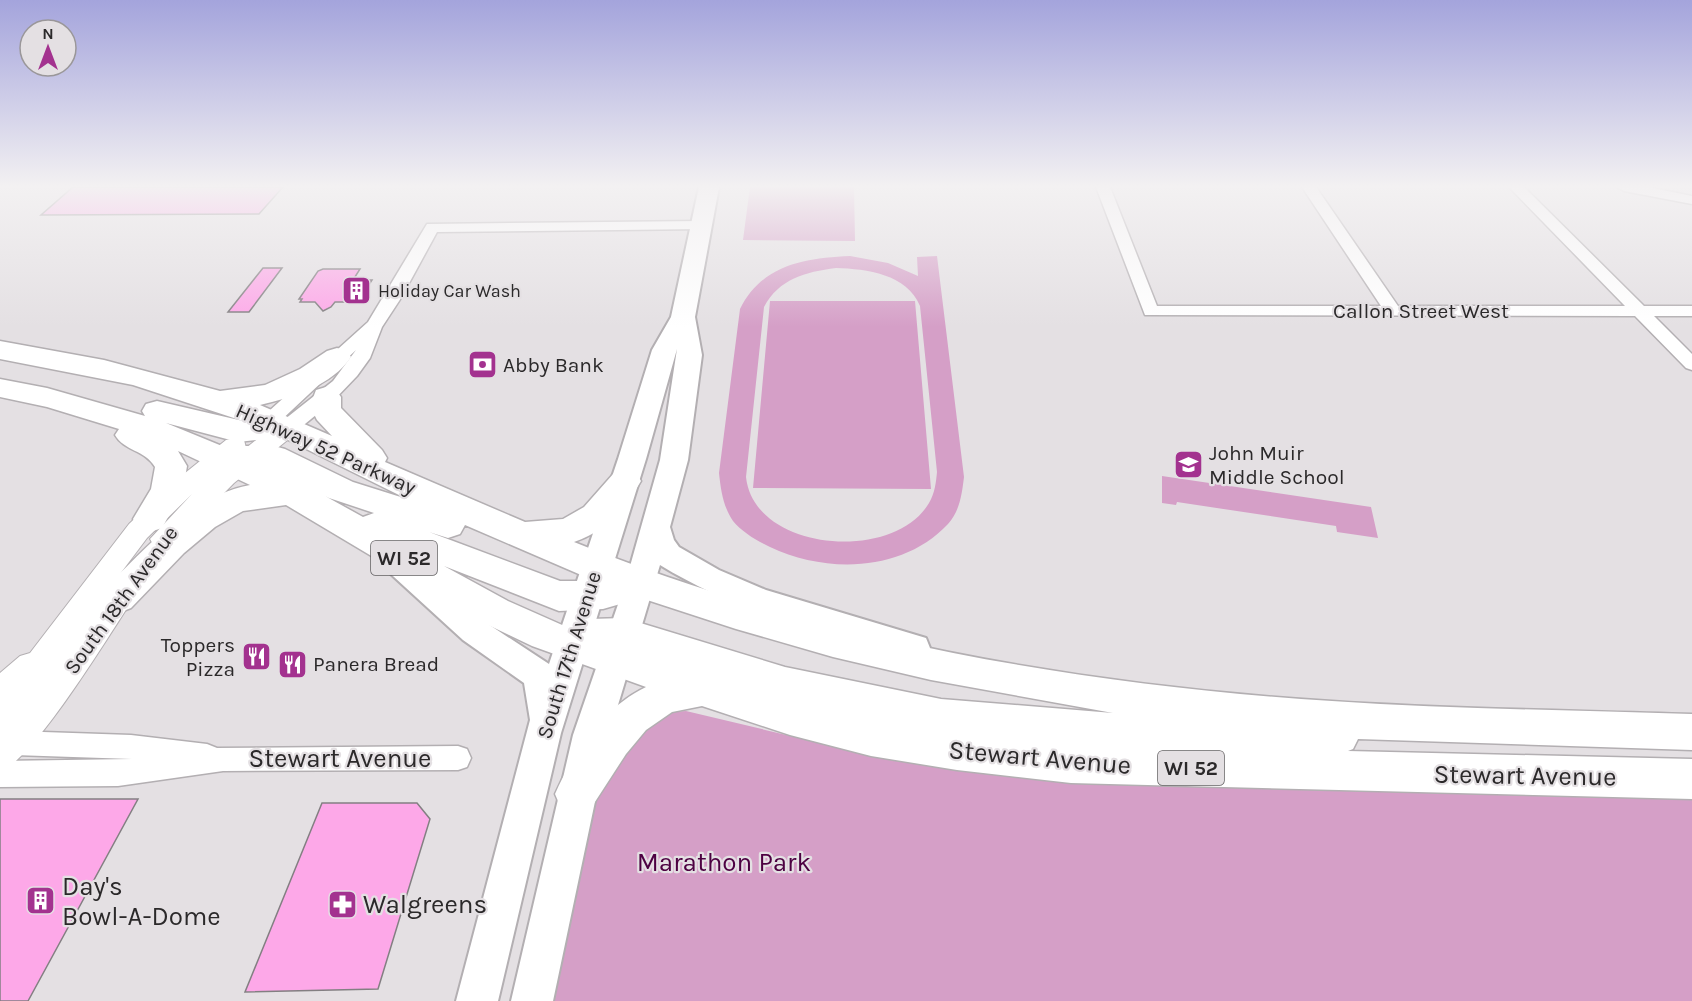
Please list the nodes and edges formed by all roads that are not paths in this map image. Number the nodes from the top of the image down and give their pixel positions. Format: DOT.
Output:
graph roads {
  1 [pos="428,234"];
  2 [pos="699,234"];
  3 [pos="1121,234"];
  4 [pos="1341,234"];
  5 [pos="1562,234"];
  6 [pos="1692,311"];
  7 [pos="1394,312"];
  8 [pos="1640,312"];
  9 [pos="683,318"];
  10 [pos="374,326"];
  11 [pos="0,350"];
  12 [pos="337,357"];
  13 [pos="1692,364"];
  14 [pos="0,388"];
  15 [pos="36,395"];
  16 [pos="326,397"];
  17 [pos="217,401"];
  18 [pos="74,404"];
  19 [pos="253,443"];
  20 [pos="397,481"];
  21 [pos="625,481"];
  22 [pos="288,493"];
  23 [pos="329,514"];
  24 [pos="150,519"];
  25 [pos="656,527"];
  26 [pos="516,533"];
  27 [pos="376,542"];
  28 [pos="592,581"];
  29 [pos="640,584"];
  30 [pos="118,598"];
  31 [pos="52,643"];
  32 [pos="572,644"];
  33 [pos="620,647"];
  34 [pos="977,672"];
  35 [pos="699,690"];
  36 [pos="0,692"];
  37 [pos="1429,725"];
  38 [pos="1692,732"];
  39 [pos="543,733"];
  40 [pos="4,743"];
  41 [pos="458,758"];
  42 [pos="223,759"];
  43 [pos="0,774"];
  44 [pos="1692,779"];
  45 [pos="576,794"];
  46 [pos="477,1001"];
  47 [pos="532,1001"];
  1 -- 10 [label="street, South 18th Avenue"];
  2 -- 9 [label="main road, South 17th Avenue"];
  3 -- 7 [label="street, Callon Street West"];
  4 -- 7 [label="street"];
  5 -- 8 [label="street"];
  6 -- 8 [label="street, Callon Street West"];
  7 -- 8 [label="street, Callon Street West"];
  8 -- 13 [label="street"];
  9 -- 21 [label="main road, South 17th Avenue"];
  9 -- 25 [label="main road, South 17th Avenue"];
  10 -- 12 [label="street, South 18th Avenue"];
  10 -- 16 [label="street, South 18th Avenue"];
  11 -- 17 [label="main road, Highway 52 Parkway / WI 52"];
  12 -- 17 [label="main road"];
  12 -- 19 [label="street, South 18th Avenue"];
  14 -- 15 [label="main road, Highway 52 Parkway / WI 52"];
  15 -- 18 [label="main road, Highway 52 Parkway / WI 52"];
  15 -- 19 [label="main road"];
  16 -- 19 [label="street, South 18th Avenue"];
  16 -- 20 [label="main road"];
  17 -- 19 [label="main road, Highway 52 Parkway / WI 52"];
  18 -- 19 [label="main road, Highway 52 Parkway / WI 52"];
  18 -- 24 [label="main road"];
  19 -- 20 [label="main road, Highway 52 Parkway / WI 52"];
  19 -- 22 [label="main road, Highway 52 Parkway / WI 52"];
  19 -- 24 [label="street, South 18th Avenue"];
  19 -- 28 [label="main road"];
  19 -- 30 [label="street, South 18th Avenue"];
  20 -- 26 [label="main road, Highway 52 Parkway / WI 52"];
  21 -- 26 [label="main road"];
  21 -- 28 [label="main road, South 17th Avenue"];
  22 -- 23 [label="main road, Highway 52 Parkway / WI 52"];
  22 -- 30 [label="main road"];
  23 -- 27 [label="main road, Highway 52 Parkway / WI 52"];
  23 -- 28 [label="main road"];
  24 -- 31 [label="street, South 18th Avenue"];
  25 -- 29 [label="main road, South 17th Avenue"];
  25 -- 34 [label="main road"];
  26 -- 28 [label="main road, Highway 52 Parkway / WI 52"];
  27 -- 32 [label="main road, Highway 52 Parkway / WI 52"];
  27 -- 39 [label="main road"];
  28 -- 29 [label="main road"];
  28 -- 32 [label="main road, South 17th Avenue"];
  29 -- 33 [label="main road, South 17th Avenue"];
  29 -- 34 [label="main road"];
  30 -- 40 [label="street, South 18th Avenue"];
  31 -- 36 [label="street"];
  31 -- 40 [label="street, South 18th Avenue"];
  32 -- 33 [label="main road, Highway 52 Parkway / WI 52"];
  32 -- 39 [label="main road, South 17th Avenue"];
  33 -- 35 [label="main road, Stewart Avenue / WI 52"];
  33 -- 37 [label="main road"];
  33 -- 45 [label="main road, South 17th Avenue"];
  34 -- 37 [label="main road"];
  35 -- 44 [label="main road, Stewart Avenue / WI 52"];
  35 -- 45 [label="main road"];
  37 -- 38 [label="main road"];
  39 -- 46 [label="main road, South 17th Avenue"];
  40 -- 42 [label="street, Stewart Avenue"];
  41 -- 42 [label="street, Stewart Avenue"];
  42 -- 43 [label="street, Stewart Avenue"];
  45 -- 47 [label="main road, South 17th Avenue"];
}
